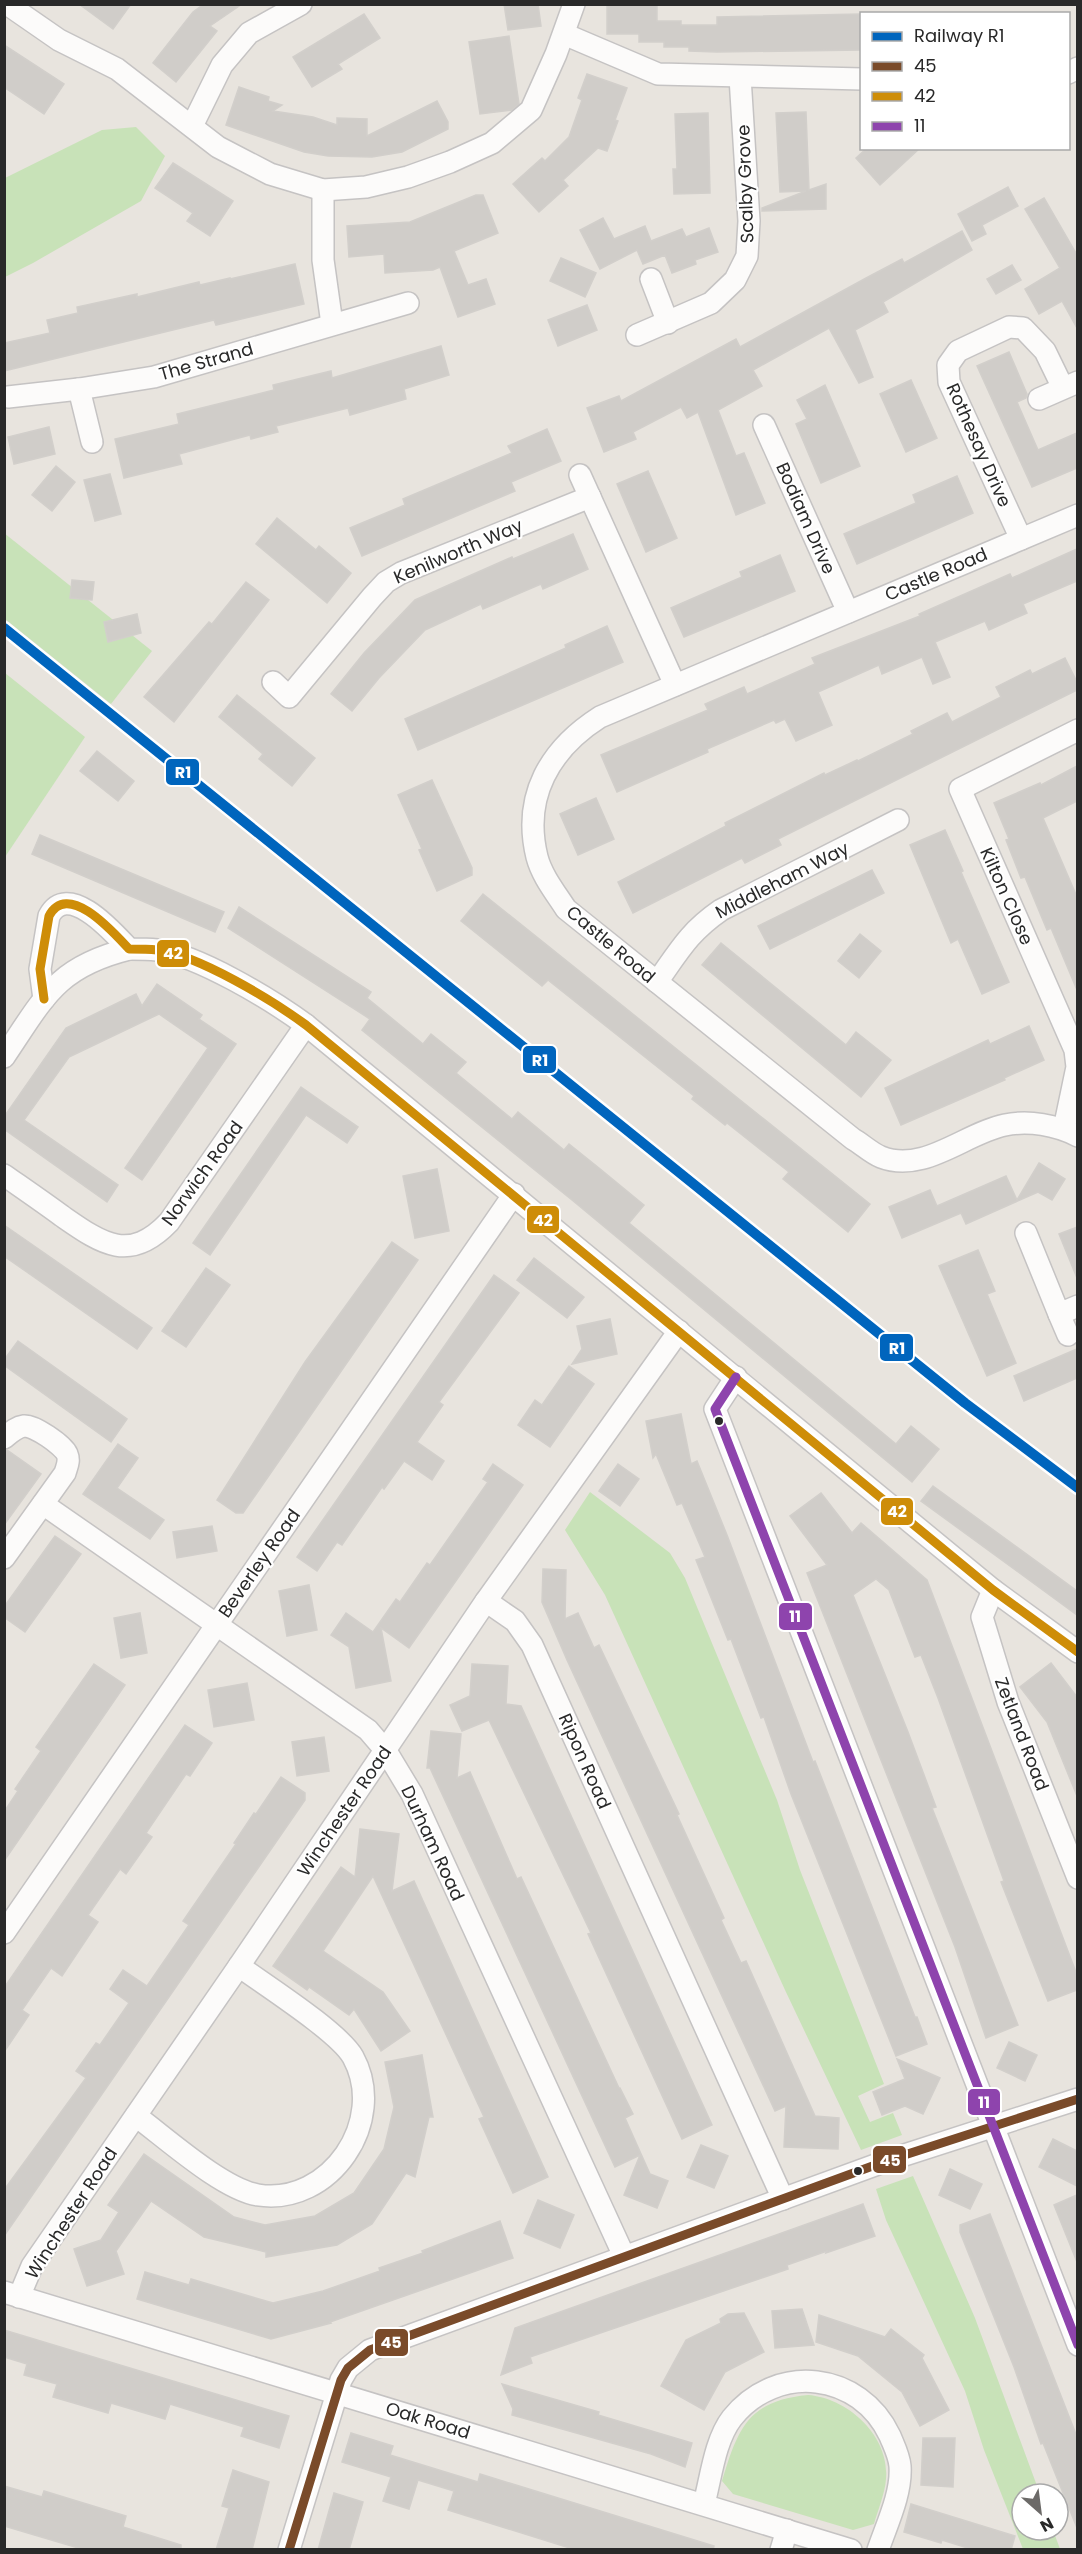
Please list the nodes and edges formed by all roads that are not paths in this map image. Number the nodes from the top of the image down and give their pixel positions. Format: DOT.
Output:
graph roads {
  1 [pos="8,4"];
  2 [pos="301,4"];
  3 [pos="574,4"];
  4 [pos="564,34"];
  5 [pos="740,77"];
  6 [pos="860,79"];
  7 [pos="192,126"];
  8 [pos="323,190"];
  9 [pos="651,279"];
  10 [pos="408,303"];
  11 [pos="668,323"];
  12 [pos="332,324"];
  13 [pos="637,335"];
  14 [pos="1070,385"];
  15 [pos="79,389"];
  16 [pos="8,397"];
  17 [pos="1039,399"];
  18 [pos="764,425"];
  19 [pos="92,442"];
  20 [pos="580,475"];
  21 [pos="590,497"];
  22 [pos="1077,515"];
  23 [pos="1021,539"];
  24 [pos="848,612"];
  25 [pos="273,682"];
  26 [pos="675,685"];
  27 [pos="1077,730"];
  28 [pos="898,820"];
  29 [pos="129,949"];
  30 [pos="657,982"];
  31 [pos="44,999"];
  32 [pos="306,1025"];
  33 [pos="4,1057"];
  34 [pos="1071,1132"];
  35 [pos="4,1175"];
  36 [pos="514,1194"];
  37 [pos="1026,1233"];
  38 [pos="1068,1310"];
  39 [pos="679,1331"];
  40 [pos="1068,1335"];
  41 [pos="736,1377"];
  42 [pos="4,1438"];
  43 [pos="43,1504"];
  44 [pos="4,1558"];
  45 [pos="993,1590"];
  46 [pos="486,1601"];
  47 [pos="216,1625"];
  48 [pos="1077,1652"];
  49 [pos="386,1751"];
  50 [pos="1077,1878"];
  51 [pos="4,1932"];
  52 [pos="239,1966"];
  53 [pos="1077,2099"];
  54 [pos="136,2116"];
  55 [pos="993,2126"];
  56 [pos="783,2199"];
  57 [pos="624,2256"];
  58 [pos="12,2295"];
  59 [pos="1077,2345"];
  60 [pos="336,2392"];
  61 [pos="704,2504"];
  62 [pos="784,2540"];
  63 [pos="289,2550"];
  64 [pos="851,2550"];
  65 [pos="878,2550"];
  1 -- 7 [label="street"];
  2 -- 7 [label="street"];
  3 -- 4 [label="street"];
  4 -- 5 [label="street"];
  4 -- 8 [label="street"];
  5 -- 6 [label="street"];
  5 -- 11 [label="street, Scalby Grove"];
  7 -- 8 [label="street"];
  8 -- 12 [label="street"];
  9 -- 11 [label="street"];
  10 -- 12 [label="street, The Strand"];
  11 -- 13 [label="street, Scalby Grove"];
  12 -- 15 [label="street, The Strand"];
  14 -- 17 [label="street, Rothesay Drive"];
  14 -- 23 [label="street, Rothesay Drive"];
  15 -- 16 [label="street, The Strand"];
  15 -- 19 [label="street"];
  18 -- 24 [label="street, Bodiam Drive"];
  20 -- 21 [label="street"];
  21 -- 25 [label="street, Kenilworth Way"];
  21 -- 26 [label="street"];
  22 -- 23 [label="street, Castle Road"];
  23 -- 24 [label="street, Castle Road"];
  24 -- 26 [label="street, Castle Road"];
  26 -- 30 [label="street, Castle Road"];
  27 -- 34 [label="street, Kilton Close"];
  28 -- 30 [label="street, Middleham Way"];
  29 -- 31 [label="street"];
  29 -- 31 [label="street"];
  29 -- 32 [label="street"];
  30 -- 34 [label="street, Castle Road"];
  31 -- 33 [label="street"];
  32 -- 35 [label="street, Norwich Road"];
  32 -- 36 [label="street"];
  36 -- 39 [label="street"];
  36 -- 47 [label="street, Beverley Road"];
  37 -- 38 [label="street"];
  38 -- 40 [label="street"];
  39 -- 41 [label="street"];
  39 -- 46 [label="street, Winchester Road"];
  41 -- 45 [label="street"];
  41 -- 55 [label="street"];
  42 -- 43 [label="street"];
  43 -- 44 [label="street"];
  43 -- 47 [label="street, Durham Road"];
  45 -- 48 [label="street"];
  45 -- 50 [label="street, Zetland Road"];
  46 -- 49 [label="street, Winchester Road"];
  46 -- 56 [label="street, Ripon Road"];
  47 -- 49 [label="street, Durham Road"];
  47 -- 51 [label="street, Beverley Road"];
  49 -- 52 [label="street, Winchester Road"];
  49 -- 57 [label="street, Durham Road"];
  52 -- 54 [label="street, Winchester Road"];
  52 -- 54 [label="street"];
  53 -- 55 [label="street"];
  54 -- 58 [label="street, Winchester Road"];
  55 -- 56 [label="street"];
  55 -- 59 [label="street"];
  56 -- 57 [label="street"];
  57 -- 60 [label="street"];
  58 -- 60 [label="street, Oak Road"];
  60 -- 61 [label="street, Oak Road"];
  60 -- 63 [label="street"];
  61 -- 62 [label="street, Oak Road"];
  61 -- 65 [label="street"];
  62 -- 64 [label="street, Oak Road"];
}
